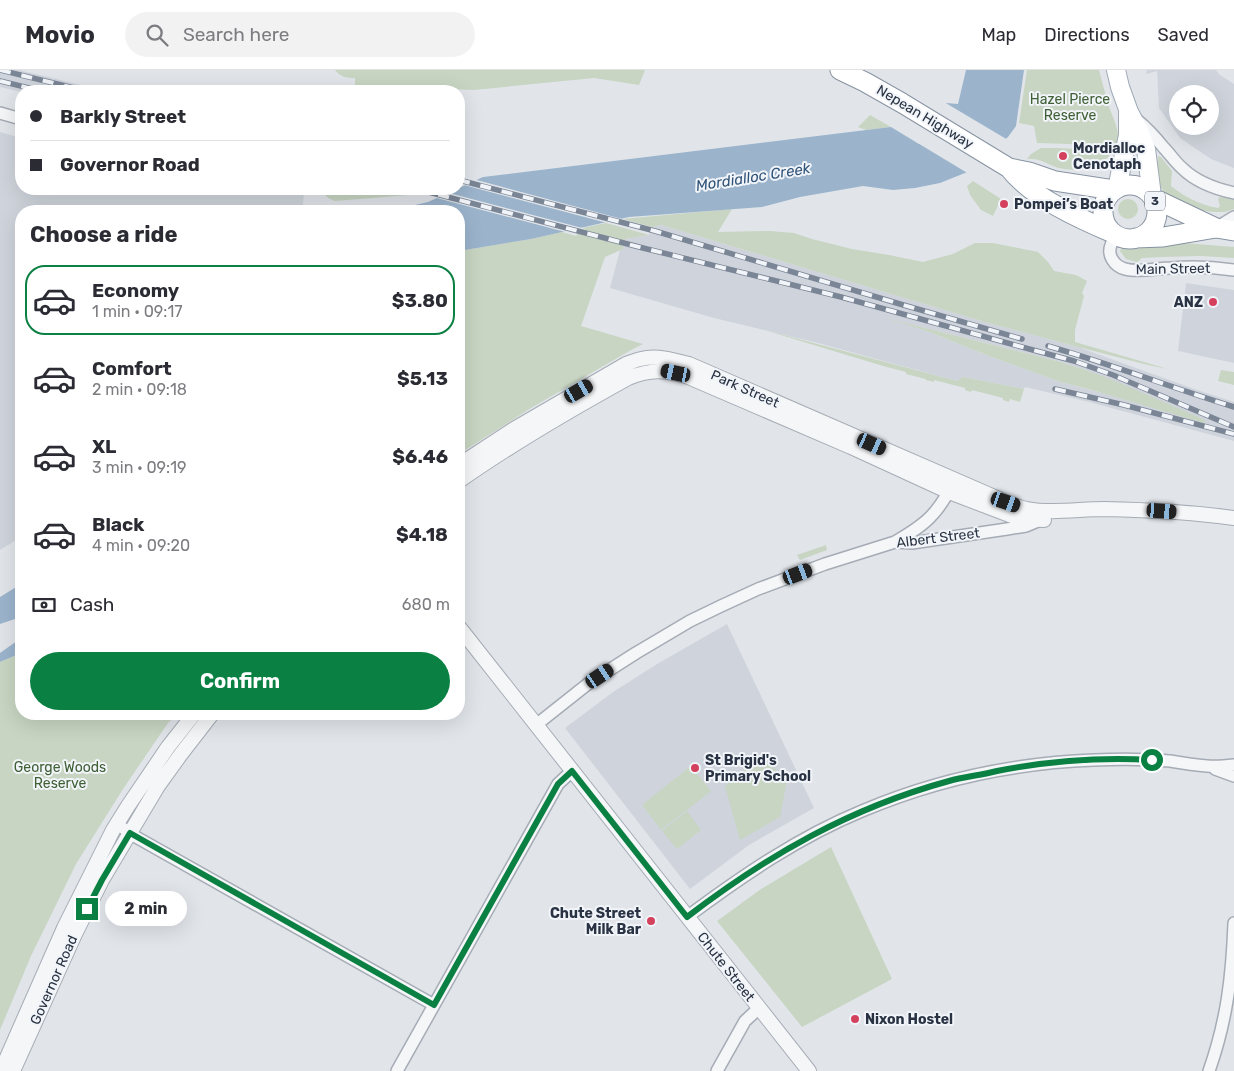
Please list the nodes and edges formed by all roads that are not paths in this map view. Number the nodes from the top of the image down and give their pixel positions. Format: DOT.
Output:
graph roads {
  1 [pos="840,70"];
  2 [pos="1116,70"];
  3 [pos="1128,110"];
  4 [pos="0,113"];
  5 [pos="15,117"];
  6 [pos="1001,163"];
  7 [pos="1116,189"];
  8 [pos="1234,193"];
  9 [pos="1152,197"];
  10 [pos="1234,217"];
  11 [pos="1216,228"];
  12 [pos="1234,231"];
  13 [pos="1122,235"];
  14 [pos="1234,270"];
  15 [pos="465,461"];
  16 [pos="465,477"];
  17 [pos="952,486"];
  18 [pos="1041,515"];
  19 [pos="1234,518"];
  20 [pos="1234,526"];
  21 [pos="895,542"];
  22 [pos="465,634"];
  23 [pos="189,720"];
  24 [pos="207,720"];
  25 [pos="536,725"];
  26 [pos="1234,765"];
  27 [pos="1209,766"];
  28 [pos="572,771"];
  29 [pos="1234,776"];
  30 [pos="117,824"];
  31 [pos="130,833"];
  32 [pos="687,917"];
  33 [pos="1234,923"];
  34 [pos="434,1005"];
  35 [pos="759,1008"];
  36 [pos="1229,1023"];
  37 [pos="1,1071"];
  38 [pos="13,1071"];
  39 [pos="397,1071"];
  40 [pos="716,1071"];
  41 [pos="808,1071"];
  42 [pos="1209,1071"];
  1 -- 6 [label="highway, Nepean Highway / 3"];
  2 -- 3 [label="main road"];
  3 -- 7 [label="main road"];
  3 -- 8 [label="street"];
  3 -- 9 [label="main road"];
  4 -- 5 [label="street"];
  6 -- 7 [label="highway, 3"];
  6 -- 13 [label="highway, 3"];
  7 -- 9 [label="highway, 3"];
  7 -- 13 [label="highway"];
  9 -- 11 [label="highway, 3"];
  9 -- 13 [label="highway, 3"];
  10 -- 11 [label="street"];
  11 -- 12 [label="highway, 3"];
  11 -- 13 [label="highway, 3"];
  13 -- 14 [label="street, Main Street"];
  15 -- 17 [label="street, Park Street"];
  16 -- 17 [label="street, Park Street"];
  17 -- 18 [label="street, Park Street"];
  17 -- 21 [label="street"];
  18 -- 19 [label="street, Albert Street"];
  18 -- 20 [label="street, Albert Street"];
  18 -- 21 [label="street, Albert Street"];
  21 -- 25 [label="street, Albert Street"];
  22 -- 25 [label="street, Chute Street"];
  23 -- 30 [label="street, Governor Road"];
  24 -- 31 [label="street, Governor Road"];
  25 -- 28 [label="street, Chute Street"];
  26 -- 27 [label="street"];
  27 -- 29 [label="street"];
  27 -- 32 [label="street"];
  28 -- 32 [label="street, Chute Street"];
  28 -- 34 [label="street"];
  30 -- 31 [label="street"];
  30 -- 37 [label="street, Governor Road"];
  31 -- 34 [label="street"];
  31 -- 38 [label="street, Governor Road"];
  32 -- 35 [label="street, Chute Street"];
  33 -- 36 [label="street"];
  34 -- 39 [label="street"];
  35 -- 40 [label="street"];
  35 -- 41 [label="street, Chute Street"];
  36 -- 42 [label="street"];
}
